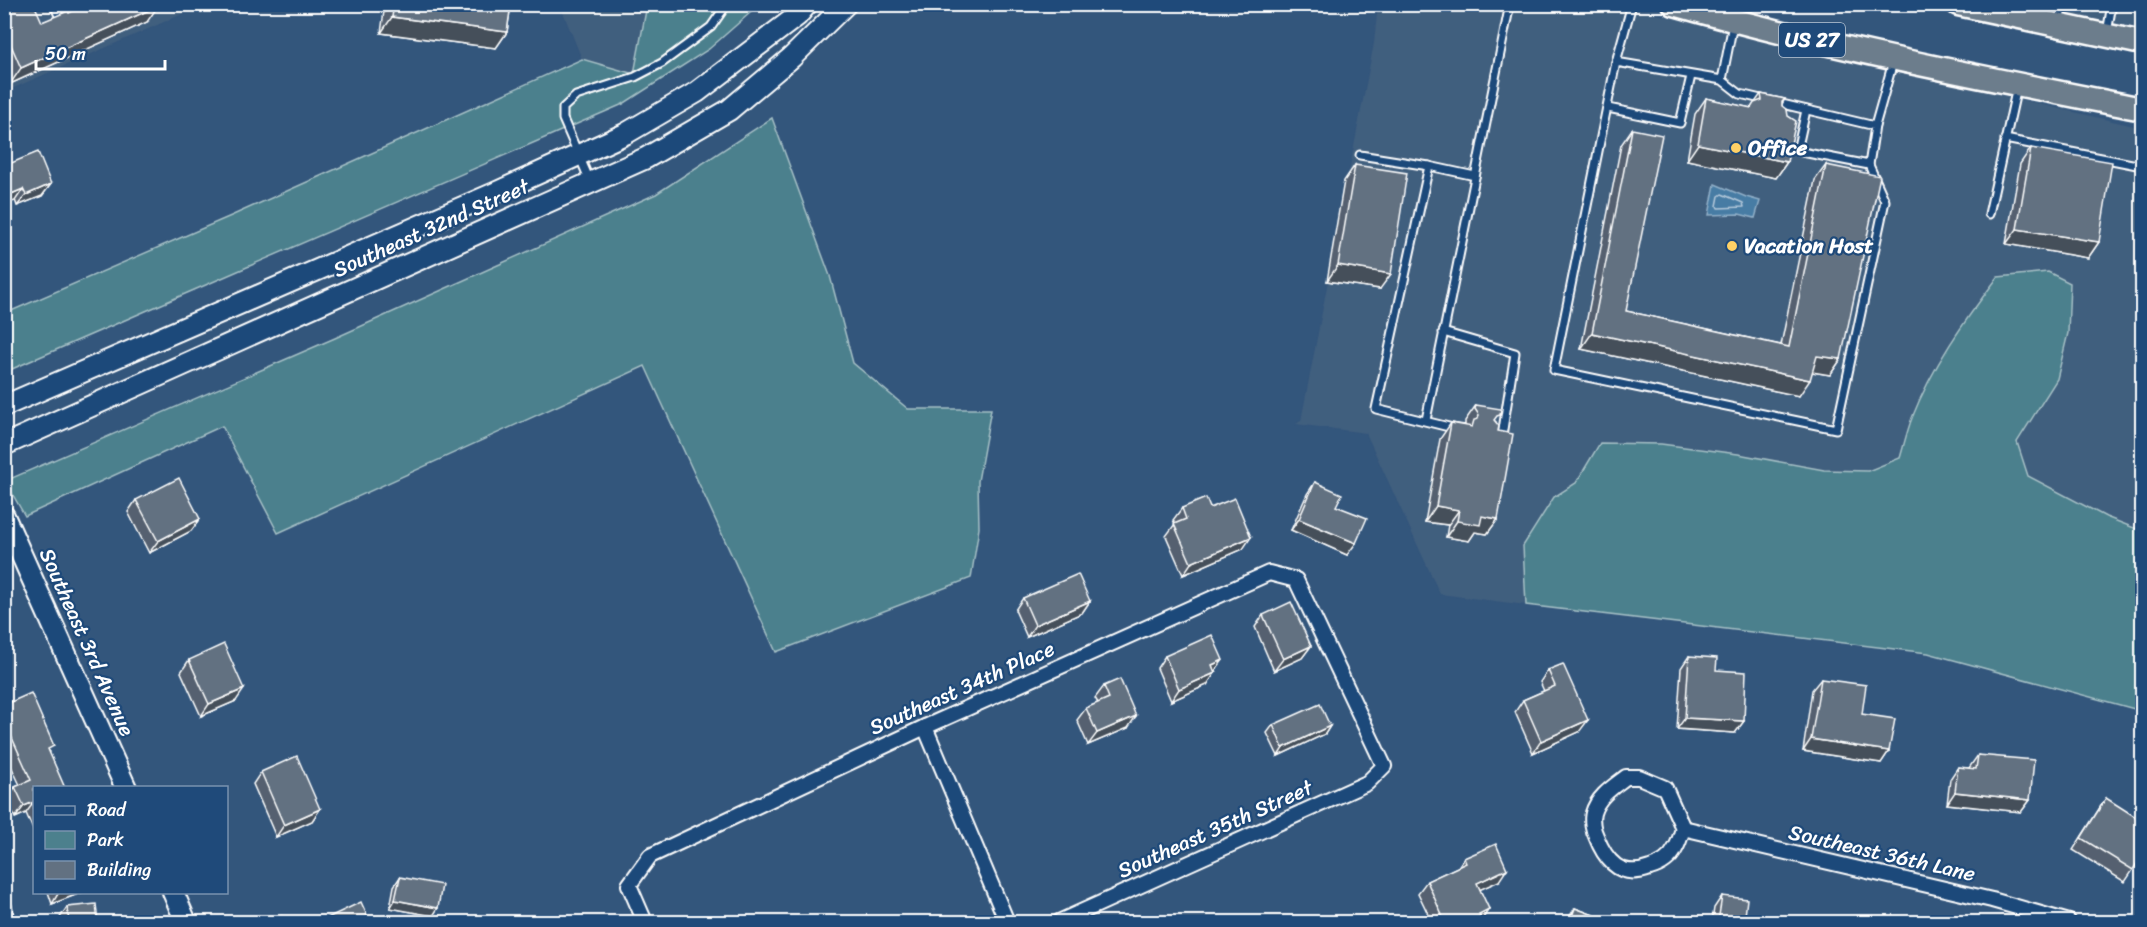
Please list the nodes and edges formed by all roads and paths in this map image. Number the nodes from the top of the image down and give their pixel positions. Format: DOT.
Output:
graph roads {
  1 [pos="54,4"];
  2 [pos="727,4"];
  3 [pos="807,4"];
  4 [pos="846,4"];
  5 [pos="1510,4"];
  6 [pos="1632,4"];
  7 [pos="1674,4"];
  8 [pos="1958,4"];
  9 [pos="2112,4"];
  10 [pos="2060,15"];
  11 [pos="60,18"];
  12 [pos="1734,22"];
  13 [pos="2106,36"];
  14 [pos="2142,43"];
  15 [pos="1894,59"];
  16 [pos="1616,62"];
  17 [pos="1691,76"];
  18 [pos="1722,80"];
  19 [pos="2018,84"];
  20 [pos="1740,94"];
  21 [pos="1739,103"];
  22 [pos="1608,108"];
  23 [pos="1806,110"];
  24 [pos="2142,110"];
  25 [pos="1794,125"];
  26 [pos="1875,126"];
  27 [pos="1803,127"];
  28 [pos="2005,139"];
  29 [pos="578,155"];
  30 [pos="1360,155"];
  31 [pos="1869,165"];
  32 [pos="1429,166"];
  33 [pos="2142,166"];
  34 [pos="1475,176"];
  35 [pos="591,183"];
  36 [pos="1989,214"];
  37 [pos="1443,332"];
  38 [pos="4,406"];
  39 [pos="1426,420"];
  40 [pos="1463,430"];
  41 [pos="1489,436"];
  42 [pos="4,445"];
  43 [pos="4,516"];
  44 [pos="925,727"];
  45 [pos="1384,766"];
  46 [pos="125,786"];
  47 [pos="1683,828"];
  48 [pos="174,894"];
  49 [pos="4,906"];
  50 [pos="7,922"];
  51 [pos="186,922"];
  52 [pos="645,922"];
  53 [pos="1007,922"];
  54 [pos="1059,922"];
  55 [pos="2069,922"];
  1 -- 11 [label="lane"];
  2 -- 29 [label="lane"];
  3 -- 29 [label="main road, Southeast 32nd Street"];
  4 -- 35 [label="main road, Southeast 32nd Street"];
  5 -- 34 [label="lane"];
  6 -- 16 [label="lane"];
  7 -- 12 [label="highway, US 27"];
  8 -- 10 [label="highway"];
  9 -- 13 [label="lane"];
  10 -- 13 [label="highway"];
  12 -- 15 [label="highway, US 27"];
  12 -- 18 [label="lane"];
  13 -- 14 [label="highway"];
  15 -- 19 [label="highway, US 27"];
  15 -- 26 [label="lane"];
  16 -- 17 [label="lane"];
  16 -- 22 [label="lane"];
  17 -- 18 [label="lane"];
  17 -- 22 [label="lane"];
  18 -- 20 [label="lane"];
  19 -- 24 [label="highway, US 27"];
  19 -- 28 [label="lane"];
  20 -- 21 [label="lane"];
  20 -- 23 [label="lane"];
  22 -- 31 [label="lane"];
  23 -- 26 [label="lane"];
  23 -- 27 [label="lane"];
  25 -- 27 [label="lane"];
  26 -- 31 [label="lane"];
  27 -- 31 [label="lane"];
  28 -- 33 [label="lane"];
  28 -- 36 [label="lane"];
  29 -- 35 [label="lane"];
  29 -- 38 [label="main road, Southeast 32nd Street"];
  30 -- 32 [label="lane"];
  32 -- 34 [label="lane"];
  32 -- 39 [label="lane"];
  34 -- 37 [label="lane"];
  35 -- 42 [label="main road, Southeast 32nd Street"];
  37 -- 39 [label="lane"];
  37 -- 41 [label="lane"];
  39 -- 40 [label="lane"];
  43 -- 46 [label="main road, Southeast 3rd Avenue"];
  44 -- 45 [label="street, Southeast 34th Place"];
  44 -- 52 [label="street, Southeast 34th Place"];
  44 -- 53 [label="street"];
  45 -- 54 [label="street, Southeast 35th Street"];
  47 -- 47 [label="street"];
  47 -- 55 [label="street, Southeast 36th Lane"];
  48 -- 51 [label="main road"];
  49 -- 50 [label="street"];
}
